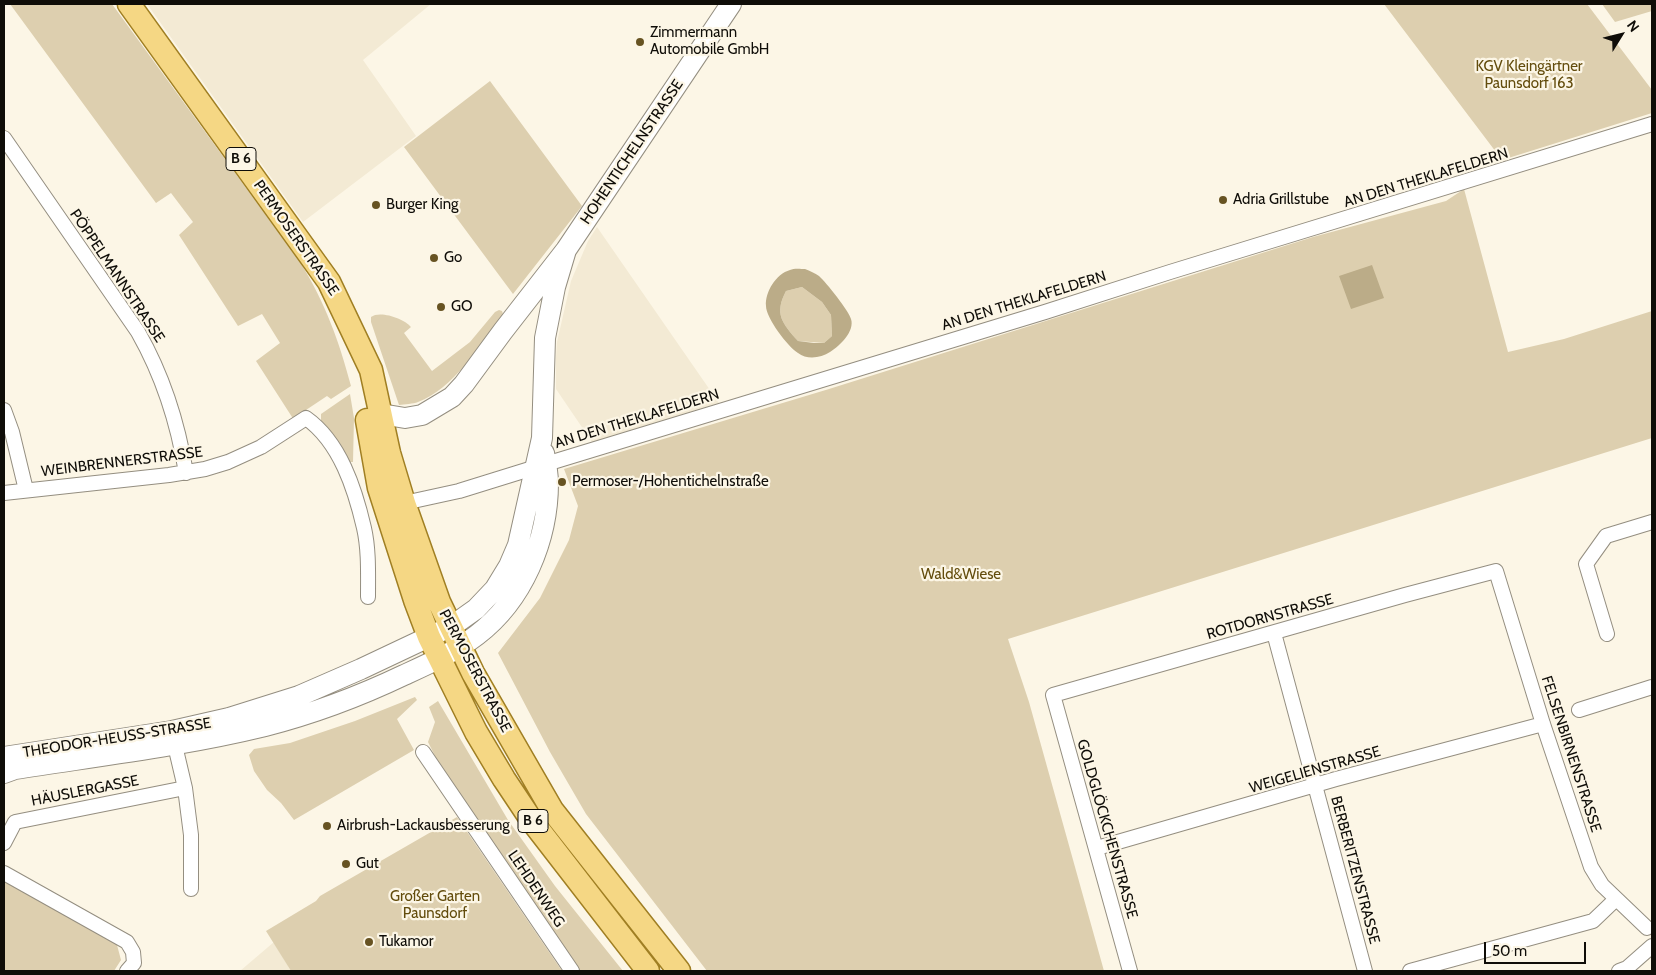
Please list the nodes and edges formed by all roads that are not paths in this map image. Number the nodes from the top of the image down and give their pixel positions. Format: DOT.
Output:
graph roads {
  1 [pos="129,4"];
  2 [pos="731,4"];
  3 [pos="1652,124"];
  4 [pos="4,138"];
  5 [pos="566,250"];
  6 [pos="352,330"];
  7 [pos="4,410"];
  8 [pos="380,414"];
  9 [pos="541,465"];
  10 [pos="186,473"];
  11 [pos="26,490"];
  12 [pos="4,493"];
  13 [pos="404,503"];
  14 [pos="1652,522"];
  15 [pos="1496,571"];
  16 [pos="368,597"];
  17 [pos="1274,632"];
  18 [pos="1607,634"];
  19 [pos="457,636"];
  20 [pos="429,638"];
  21 [pos="439,658"];
  22 [pos="1652,687"];
  23 [pos="1053,695"];
  24 [pos="1579,710"];
  25 [pos="1543,724"];
  26 [pos="173,738"];
  27 [pos="422,752"];
  28 [pos="4,757"];
  29 [pos="4,773"];
  30 [pos="1316,786"];
  31 [pos="185,788"];
  32 [pos="4,843"];
  33 [pos="1097,848"];
  34 [pos="4,873"];
  35 [pos="191,889"];
  36 [pos="1616,899"];
  37 [pos="1650,923"];
  38 [pos="1652,945"];
  39 [pos="127,971"];
  40 [pos="572,971"];
  41 [pos="648,971"];
  42 [pos="679,971"];
  43 [pos="1130,971"];
  44 [pos="1365,971"];
  45 [pos="1410,971"];
  46 [pos="1619,971"];
  1 -- 6 [label="main road, PERMOSERSTRASSE / B 6"];
  2 -- 5 [label="main road, HOHENTICHELNSTRASSE"];
  3 -- 9 [label="street, AN DEN THEKLAFELDERN"];
  4 -- 10 [label="street, PÖPPELMANNSTRASSE"];
  5 -- 8 [label="main road, HOHENTICHELNSTRASSE"];
  5 -- 9 [label="main road, HOHENTICHELNSTRASSE"];
  6 -- 8 [label="main road, PERMOSERSTRASSE / B 6"];
  6 -- 20 [label="main road, PERMOSERSTRASSE / B 6"];
  7 -- 11 [label="street"];
  8 -- 13 [label="main road, PERMOSERSTRASSE / B 6"];
  9 -- 13 [label="street, AN DEN THEKLAFELDERN"];
  9 -- 19 [label="main road, HOHENTICHELNSTRASSE"];
  10 -- 11 [label="street, WEINBRENNERSTRASSE"];
  10 -- 16 [label="street, WEINBRENNERSTRASSE"];
  11 -- 12 [label="street, WEINBRENNERSTRASSE"];
  13 -- 19 [label="main road, PERMOSERSTRASSE / B 6"];
  14 -- 18 [label="street"];
  15 -- 17 [label="street, ROTDORNSTRASSE"];
  15 -- 25 [label="street, FELSENBIRNENSTRASSE"];
  17 -- 23 [label="street, ROTDORNSTRASSE"];
  17 -- 30 [label="street, BERBERITZENSTRASSE"];
  19 -- 20 [label="main road, THEODOR-HEUSS-STRASSE"];
  19 -- 21 [label="main road, HOHENTICHELNSTRASSE"];
  19 -- 42 [label="main road, PERMOSERSTRASSE / B 6"];
  20 -- 21 [label="main road, PERMOSERSTRASSE / B 6"];
  20 -- 26 [label="main road, THEODOR-HEUSS-STRASSE"];
  21 -- 26 [label="main road, THEODOR-HEUSS-STRASSE"];
  21 -- 41 [label="main road, PERMOSERSTRASSE / B 6"];
  22 -- 24 [label="street"];
  23 -- 33 [label="street, GOLDGLÖCKCHENSTRASSE"];
  25 -- 30 [label="street, WEIGELIENSTRASSE"];
  25 -- 36 [label="street, FELSENBIRNENSTRASSE"];
  26 -- 28 [label="main road, THEODOR-HEUSS-STRASSE"];
  26 -- 29 [label="main road, THEODOR-HEUSS-STRASSE"];
  26 -- 31 [label="street"];
  27 -- 40 [label="street, LEHDENWEG"];
  30 -- 33 [label="street, WEIGELIENSTRASSE"];
  30 -- 44 [label="street, BERBERITZENSTRASSE"];
  31 -- 32 [label="street, HÄUSLERGASSE"];
  31 -- 35 [label="street"];
  33 -- 43 [label="street, GOLDGLÖCKCHENSTRASSE"];
  34 -- 39 [label="street"];
  36 -- 37 [label="street, FELSENBIRNENSTRASSE"];
  36 -- 45 [label="street"];
  37 -- 38 [label="street"];
  38 -- 46 [label="street"];
}
